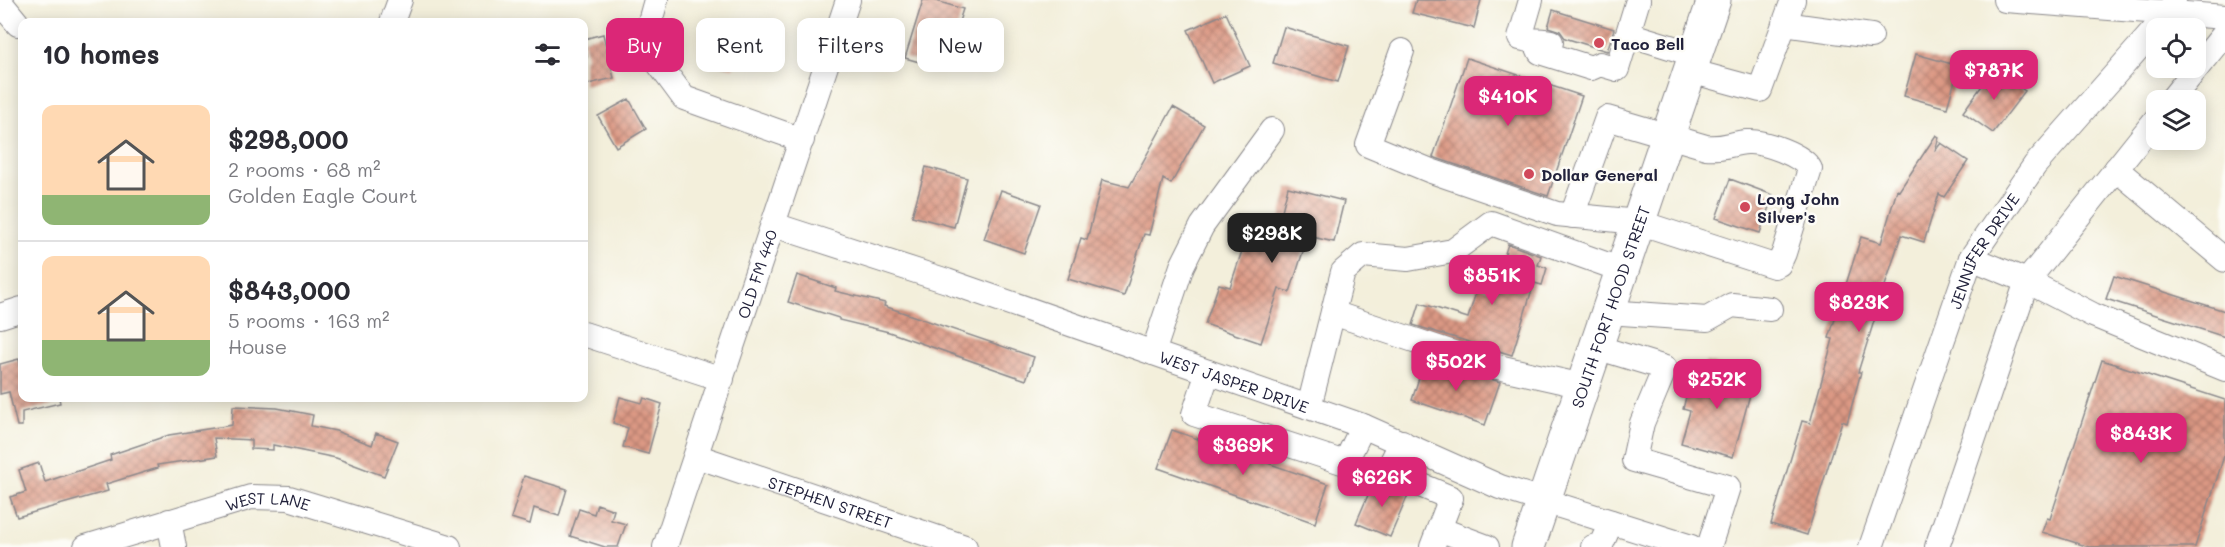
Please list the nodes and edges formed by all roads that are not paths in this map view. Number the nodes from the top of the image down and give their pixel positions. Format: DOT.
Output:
graph roads {
  1 [pos="399,0"];
  2 [pos="656,0"];
  3 [pos="848,0"];
  4 [pos="1531,0"];
  5 [pos="1638,0"];
  6 [pos="1714,0"];
  7 [pos="1793,0"];
  8 [pos="2005,0"];
  9 [pos="0,2"];
  10 [pos="2173,6"];
  11 [pos="2225,17"];
  12 [pos="393,18"];
  13 [pos="18,24"];
  14 [pos="1784,24"];
  15 [pos="2225,33"];
  16 [pos="1628,34"];
  17 [pos="1871,36"];
  18 [pos="1402,51"];
  19 [pos="1693,63"];
  20 [pos="2179,90"];
  21 [pos="1272,130"];
  22 [pos="2146,132"];
  23 [pos="1668,135"];
  24 [pos="802,140"];
  25 [pos="2116,169"];
  26 [pos="1572,216"];
  27 [pos="1638,222"];
  28 [pos="774,225"];
  29 [pos="1971,258"];
  30 [pos="2225,260"];
  31 [pos="1622,270"];
  32 [pos="2026,281"];
  33 [pos="1770,309"];
  34 [pos="18,310"];
  35 [pos="1608,312"];
  36 [pos="1333,313"];
  37 [pos="0,316"];
  38 [pos="588,335"];
  39 [pos="1596,347"];
  40 [pos="1153,353"];
  41 [pos="2225,369"];
  42 [pos="1209,372"];
  43 [pos="722,379"];
  44 [pos="1583,386"];
  45 [pos="1309,407"];
  46 [pos="1363,426"];
  47 [pos="1402,442"];
  48 [pos="696,456"];
  49 [pos="1448,464"];
  50 [pos="1434,491"];
  51 [pos="1543,501"];
  52 [pos="170,521"];
  53 [pos="1611,522"];
  54 [pos="1436,538"];
  55 [pos="420,542"];
  56 [pos="1675,545"];
  57 [pos="86,547"];
  58 [pos="174,547"];
  59 [pos="448,547"];
  60 [pos="665,547"];
  61 [pos="965,547"];
  62 [pos="1487,547"];
  63 [pos="1528,547"];
  64 [pos="1593,547"];
  65 [pos="1709,547"];
  66 [pos="1871,547"];
  67 [pos="1937,547"];
  1 -- 12 [label="street"];
  2 -- 24 [label="street"];
  3 -- 24 [label="street, OLD FM 440"];
  4 -- 16 [label="street"];
  5 -- 16 [label="street"];
  6 -- 19 [label="highway, SOUTH FORT HOOD STREET"];
  7 -- 14 [label="street"];
  8 -- 10 [label="street"];
  9 -- 13 [label="street"];
  10 -- 11 [label="street"];
  10 -- 29 [label="street, JENNIFER DRIVE"];
  14 -- 17 [label="street"];
  14 -- 19 [label="street"];
  15 -- 20 [label="street"];
  16 -- 19 [label="street"];
  18 -- 26 [label="street"];
  19 -- 23 [label="highway, SOUTH FORT HOOD STREET"];
  21 -- 40 [label="street"];
  22 -- 25 [label="street"];
  23 -- 26 [label="street"];
  23 -- 27 [label="highway, SOUTH FORT HOOD STREET"];
  23 -- 27 [label="street"];
  24 -- 28 [label="street, OLD FM 440"];
  25 -- 30 [label="street"];
  25 -- 32 [label="street"];
  26 -- 27 [label="street"];
  27 -- 31 [label="highway, SOUTH FORT HOOD STREET"];
  28 -- 40 [label="street, WEST JASPER DRIVE"];
  28 -- 43 [label="street, OLD FM 440"];
  29 -- 32 [label="street"];
  29 -- 66 [label="street, JENNIFER DRIVE"];
  31 -- 35 [label="highway, SOUTH FORT HOOD STREET"];
  31 -- 36 [label="street"];
  32 -- 41 [label="street"];
  32 -- 67 [label="street"];
  33 -- 35 [label="street"];
  34 -- 37 [label="street"];
  35 -- 39 [label="highway, SOUTH FORT HOOD STREET"];
  36 -- 44 [label="street"];
  36 -- 45 [label="street"];
  38 -- 43 [label="street"];
  39 -- 44 [label="highway, SOUTH FORT HOOD STREET"];
  39 -- 65 [label="street"];
  40 -- 42 [label="street, WEST JASPER DRIVE"];
  42 -- 45 [label="street, WEST JASPER DRIVE"];
  42 -- 46 [label="street"];
  43 -- 48 [label="street, OLD FM 440"];
  44 -- 51 [label="highway, SOUTH FORT HOOD STREET"];
  45 -- 46 [label="street, WEST JASPER DRIVE"];
  46 -- 47 [label="street, WEST JASPER DRIVE"];
  47 -- 49 [label="street, WEST JASPER DRIVE"];
  47 -- 50 [label="street"];
  48 -- 60 [label="street, OLD FM 440"];
  48 -- 61 [label="street, STEPHEN STREET"];
  49 -- 50 [label="street"];
  49 -- 51 [label="street, WEST JASPER DRIVE"];
  50 -- 54 [label="street"];
  51 -- 53 [label="street, WEST JASPER DRIVE"];
  51 -- 63 [label="highway, SOUTH FORT HOOD STREET"];
  52 -- 55 [label="street, WEST LANE"];
  52 -- 57 [label="street, WEST LANE"];
  52 -- 58 [label="street"];
  53 -- 56 [label="street, WEST JASPER DRIVE"];
  53 -- 64 [label="street"];
  54 -- 62 [label="street"];
  55 -- 59 [label="street, WEST LANE"];
}
